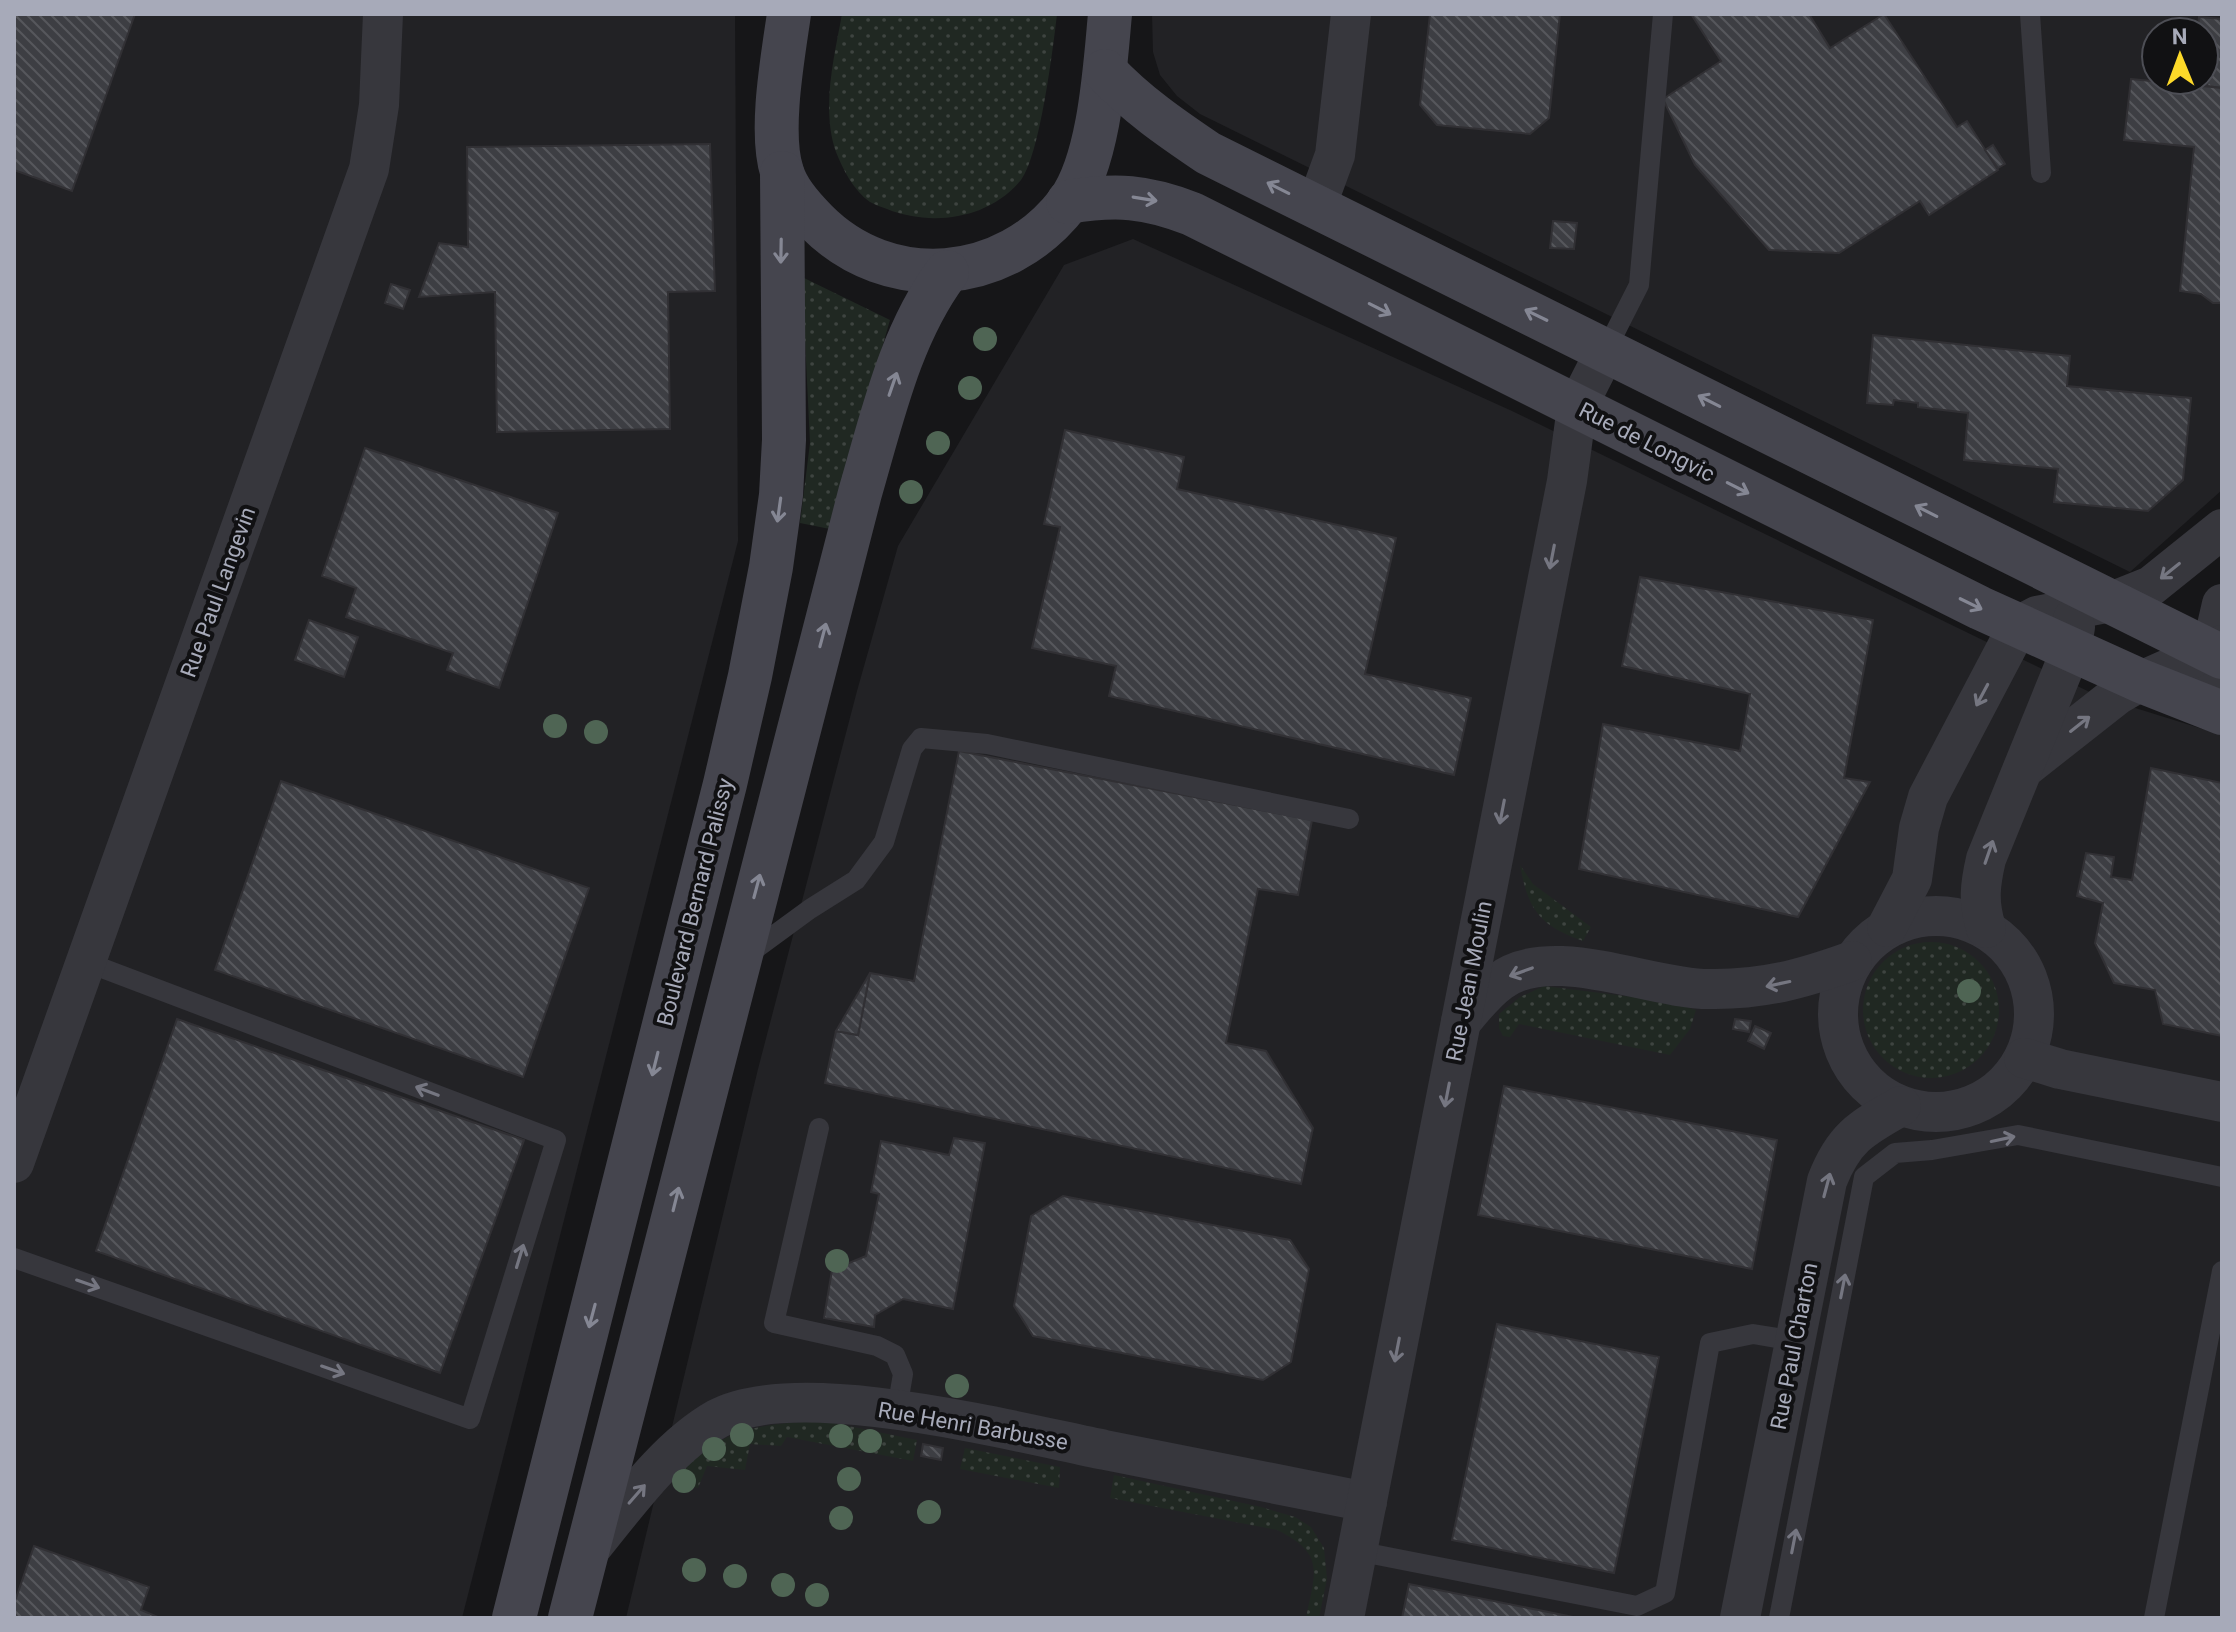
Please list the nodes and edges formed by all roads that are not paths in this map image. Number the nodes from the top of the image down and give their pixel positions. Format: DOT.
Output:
graph roads {
  1 [pos="383,14"];
  2 [pos="788,14"];
  3 [pos="1110,14"];
  4 [pos="1351,14"];
  5 [pos="1663,14"];
  6 [pos="2030,14"];
  7 [pos="1105,71"];
  8 [pos="782,173"];
  9 [pos="2041,173"];
  10 [pos="1068,202"];
  11 [pos="1316,207"];
  12 [pos="947,272"];
  13 [pos="1606,350"];
  14 [pos="1577,407"];
  15 [pos="2222,529"];
  16 [pos="2222,604"];
  17 [pos="2084,621"];
  18 [pos="2018,626"];
  19 [pos="2218,652"];
  20 [pos="2141,681"];
  21 [pos="2218,711"];
  22 [pos="2021,771"];
  23 [pos="1349,819"];
  24 [pos="1887,927"];
  25 [pos="1986,928"];
  26 [pos="1852,961"];
  27 [pos="86,962"];
  28 [pos="738,962"];
  29 [pos="1461,1022"];
  30 [pos="2024,1058"];
  31 [pos="2222,1102"];
  32 [pos="1901,1106"];
  33 [pos="819,1128"];
  34 [pos="14,1163"];
  35 [pos="2222,1177"];
  36 [pos="14,1258"];
  37 [pos="2222,1271"];
  38 [pos="1795,1341"];
  39 [pos="897,1409"];
  40 [pos="1367,1502"];
  41 [pos="1357,1551"];
  42 [pos="587,1553"];
  43 [pos="514,1618"];
  44 [pos="570,1618"];
  45 [pos="1344,1618"];
  46 [pos="1740,1618"];
  47 [pos="1779,1618"];
  48 [pos="2154,1618"];
  1 -- 27 [label="street, Rue Paul Langevin"];
  2 -- 8 [label="main road, Boulevard Bernard Palissy"];
  3 -- 7 [label="main road"];
  4 -- 11 [label="street"];
  5 -- 13 [label="lane"];
  6 -- 9 [label="lane"];
  7 -- 10 [label="main road"];
  11 -- 7 [label="main road, Rue de Longvic, one-way"];
  8 -- 12 [label="main road"];
  8 -- 43 [label="main road, Boulevard Bernard Palissy, one-way"];
  10 -- 12 [label="main road"];
  10 -- 14 [label="main road, Rue de Longvic, one-way"];
  13 -- 11 [label="main road, Rue de Longvic, one-way"];
  28 -- 12 [label="main road, one-way"];
  13 -- 14 [label="street, Rue Jean Moulin"];
  17 -- 13 [label="main road, Rue de Longvic, one-way"];
  14 -- 18 [label="main road, Rue de Longvic, one-way"];
  14 -- 29 [label="street, Rue Jean Moulin, one-way"];
  15 -- 17 [label="street, one-way"];
  16 -- 19 [label="street"];
  17 -- 18 [label="main road, Rue de Longvic"];
  17 -- 19 [label="main road, Rue de Longvic"];
  17 -- 20 [label="main road, Rue de Longvic"];
  17 -- 22 [label="street"];
  18 -- 24 [label="street, one-way"];
  19 -- 20 [label="street"];
  19 -- 21 [label="street"];
  20 -- 21 [label="main road, Rue de Longvic"];
  22 -- 20 [label="street, one-way"];
  25 -- 22 [label="street, one-way"];
  23 -- 28 [label="lane"];
  24 -- 25 [label="street"];
  24 -- 26 [label="street"];
  25 -- 30 [label="street"];
  26 -- 29 [label="street, one-way"];
  26 -- 32 [label="street"];
  27 -- 34 [label="street, Rue Paul Langevin"];
  36 -- 27 [label="lane, one-way"];
  42 -- 28 [label="main road, one-way"];
  29 -- 40 [label="street, Rue Jean Moulin, one-way"];
  30 -- 31 [label="street"];
  30 -- 32 [label="street"];
  38 -- 32 [label="street, Rue Paul Charton, one-way"];
  33 -- 39 [label="lane"];
  47 -- 35 [label="lane, one-way"];
  37 -- 48 [label="lane"];
  38 -- 41 [label="lane"];
  38 -- 46 [label="street, Rue Paul Charton"];
  39 -- 40 [label="street, Rue Henri Barbusse"];
  42 -- 39 [label="street, Rue Henri Barbusse, one-way"];
  40 -- 41 [label="street, Rue Jean Moulin"];
  41 -- 45 [label="street, Rue Jean Moulin"];
  42 -- 44 [label="main road"];
}
